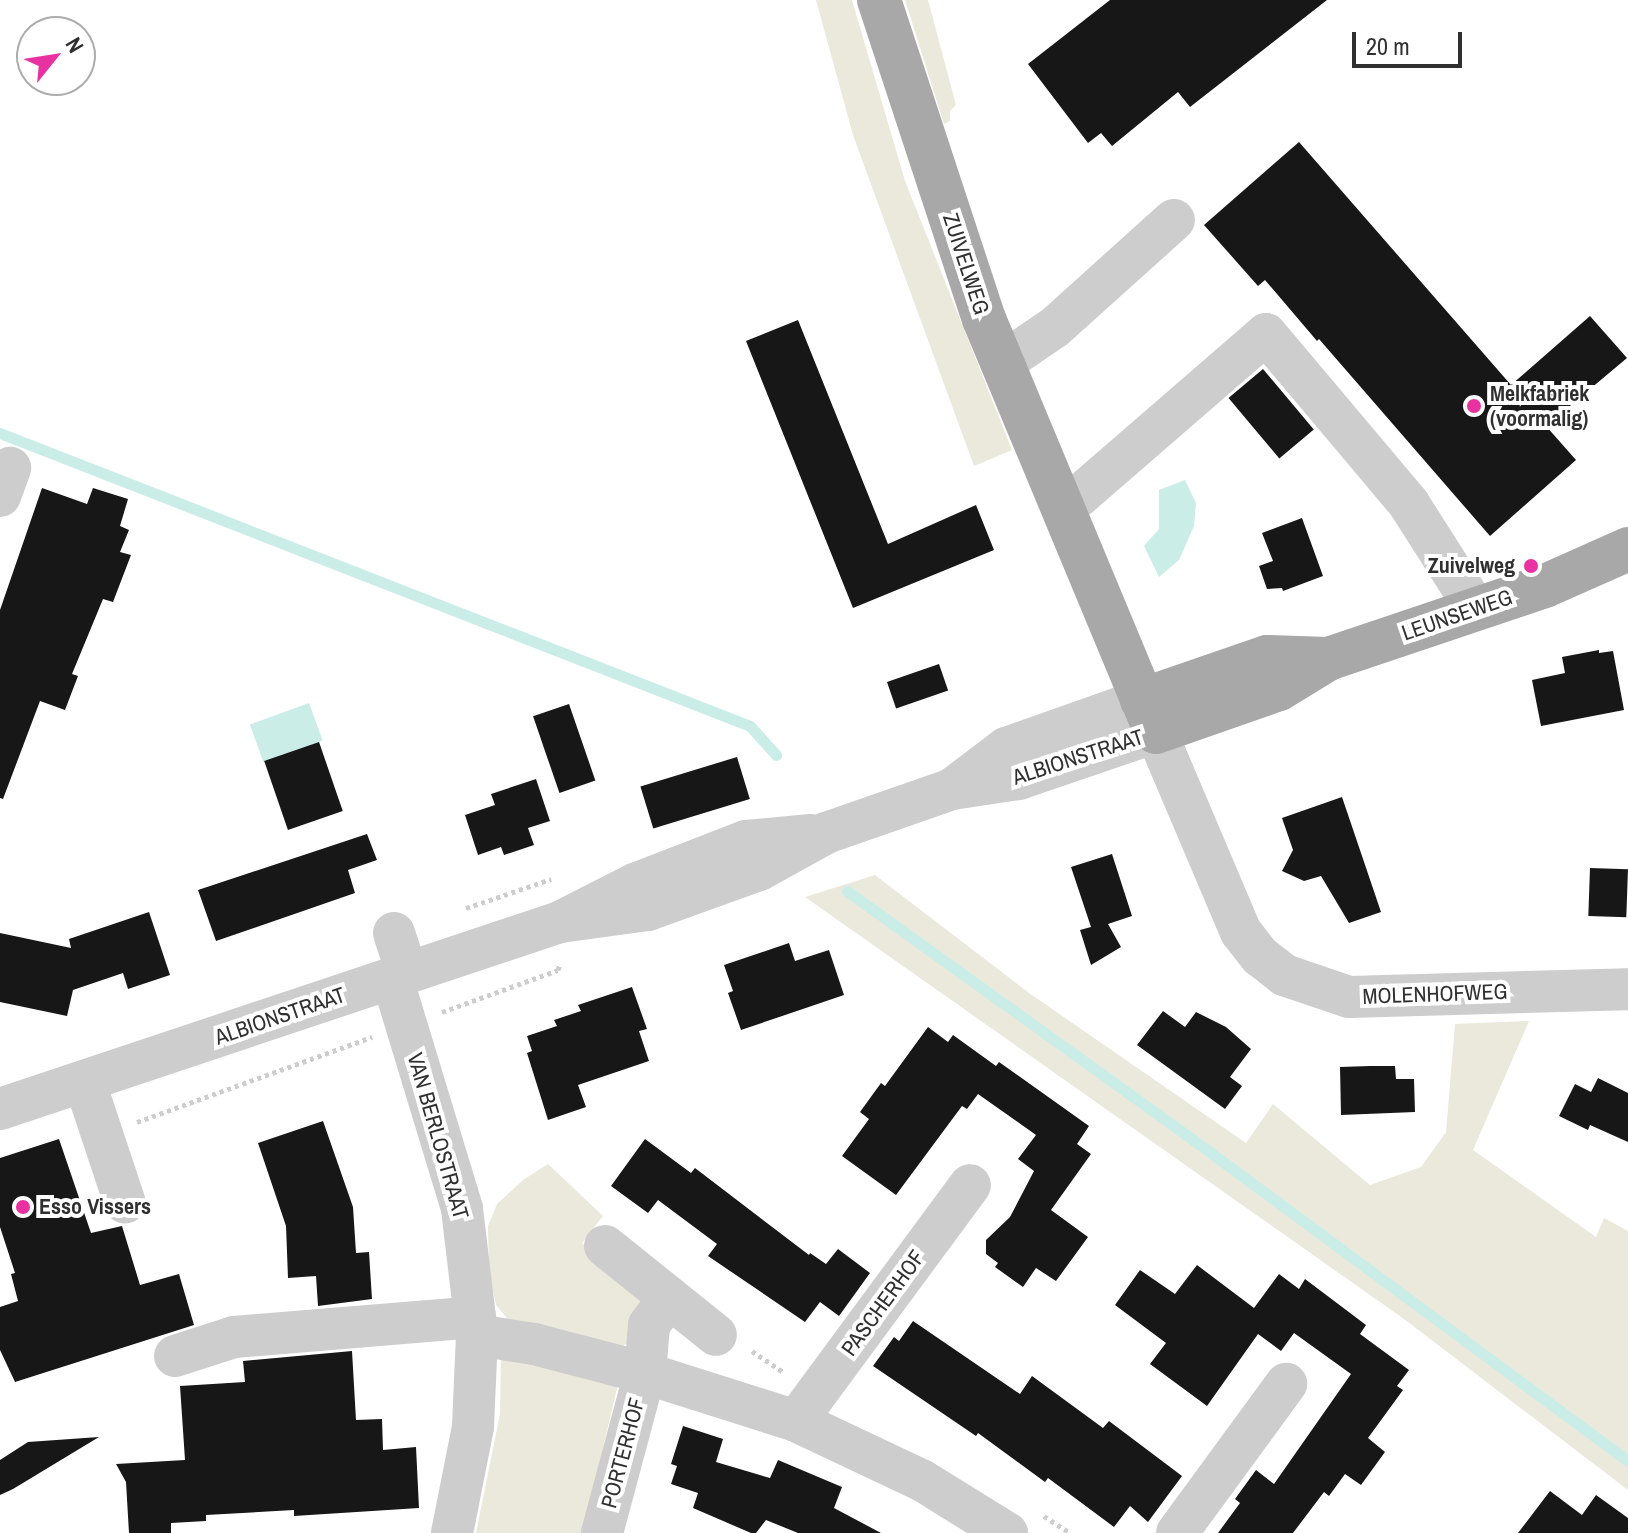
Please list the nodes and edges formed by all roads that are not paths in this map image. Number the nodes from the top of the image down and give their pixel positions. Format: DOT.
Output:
graph roads {
  1 [pos="879,0"];
  2 [pos="1174,220"];
  3 [pos="1002,363"];
  4 [pos="1060,501"];
  5 [pos="1628,549"];
  6 [pos="1476,609"];
  7 [pos="1149,716"];
  8 [pos="394,933"];
  9 [pos="399,976"];
  10 [pos="1628,989"];
  11 [pos="85,1083"];
  12 [pos="0,1109"];
  13 [pos="970,1185"];
  14 [pos="125,1203"];
  15 [pos="605,1246"];
  16 [pos="669,1297"];
  17 [pos="476,1326"];
  18 [pos="716,1335"];
  19 [pos="175,1356"];
  20 [pos="645,1373"];
  21 [pos="1286,1384"];
  22 [pos="796,1421"];
  23 [pos="452,1533"];
  24 [pos="602,1533"];
  25 [pos="1007,1533"];
  26 [pos="1177,1533"];
  1 -- 3 [label="main road, ZUIVELWEG"];
  2 -- 3 [label="street"];
  3 -- 4 [label="main road, ZUIVELWEG"];
  4 -- 6 [label="street"];
  4 -- 7 [label="main road, ZUIVELWEG"];
  5 -- 6 [label="main road, LEUNSEWEG"];
  6 -- 7 [label="main road, LEUNSEWEG"];
  7 -- 9 [label="street, ALBIONSTRAAT"];
  7 -- 10 [label="street, MOLENHOFWEG"];
  8 -- 9 [label="street, VAN BERLOSTRAAT"];
  9 -- 11 [label="street, ALBIONSTRAAT"];
  9 -- 17 [label="street, VAN BERLOSTRAAT"];
  11 -- 12 [label="street, ALBIONSTRAAT"];
  11 -- 14 [label="street"];
  13 -- 22 [label="street, PASCHERHOF"];
  15 -- 16 [label="street"];
  16 -- 18 [label="street"];
  16 -- 20 [label="street"];
  17 -- 19 [label="street"];
  17 -- 20 [label="street"];
  17 -- 23 [label="street, VAN BERLOSTRAAT"];
  20 -- 22 [label="street"];
  20 -- 24 [label="street, PORTERHOF"];
  21 -- 26 [label="street"];
  22 -- 25 [label="street"];
}
